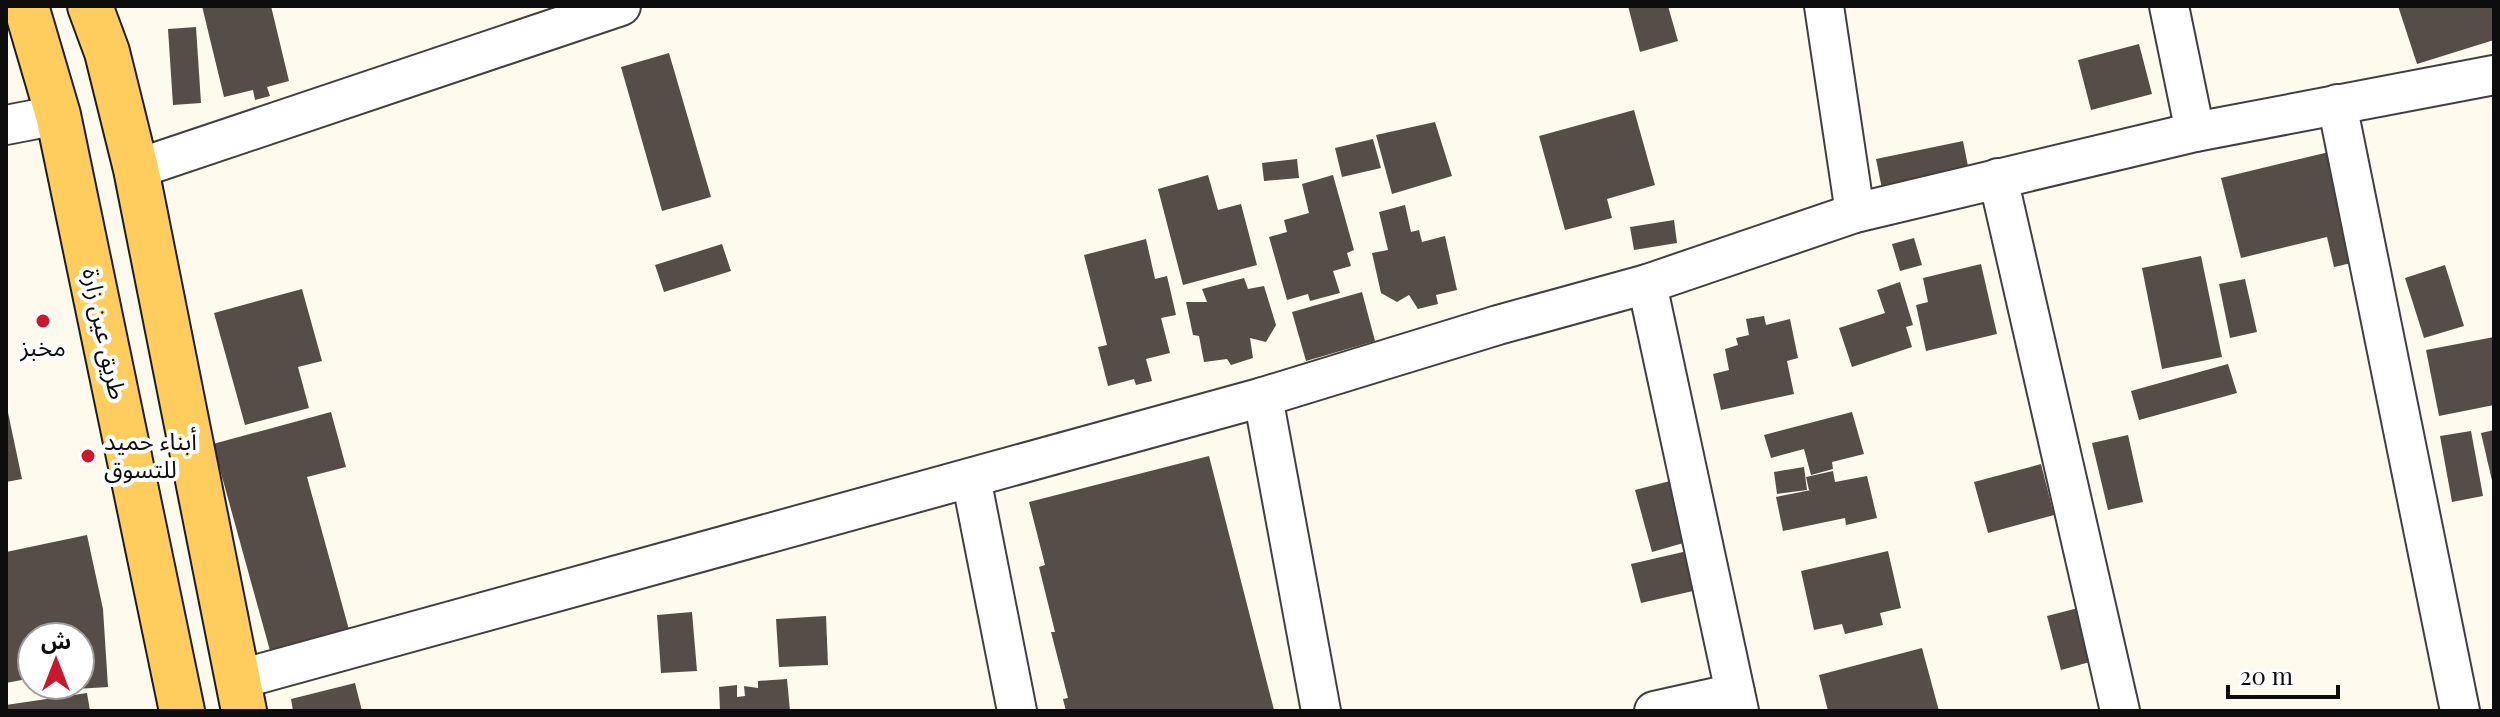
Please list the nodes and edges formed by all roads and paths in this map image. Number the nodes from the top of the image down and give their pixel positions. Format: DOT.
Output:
graph roads {
  1 [pos="26,6"];
  2 [pos="90,6"];
  3 [pos="621,6"];
  4 [pos="1824,6"];
  5 [pos="2169,6"];
  6 [pos="2494,75"];
  7 [pos="2337,104"];
  8 [pos="58,115"];
  9 [pos="6,125"];
  10 [pos="2195,132"];
  11 [pos="136,169"];
  12 [pos="1998,178"];
  13 [pos="1855,213"];
  14 [pos="1647,284"];
  15 [pos="1263,397"];
  16 [pos="971,478"];
  17 [pos="241,696"];
  18 [pos="1737,702"];
  19 [pos="182,711"];
  20 [pos="1017,711"];
  21 [pos="1321,711"];
  22 [pos="1654,711"];
  23 [pos="2120,711"];
  24 [pos="2460,711"];
  1 -- 8 [label="main road, طريق عين زارة"];
  2 -- 11 [label="main road"];
  3 -- 11 [label="street"];
  4 -- 13 [label="street"];
  5 -- 10 [label="street"];
  6 -- 7 [label="street"];
  7 -- 10 [label="street"];
  7 -- 24 [label="street"];
  8 -- 9 [label="street"];
  8 -- 19 [label="main road, طريق عين زارة"];
  10 -- 12 [label="street"];
  11 -- 17 [label="main road"];
  12 -- 13 [label="street"];
  12 -- 23 [label="street"];
  13 -- 14 [label="street"];
  14 -- 15 [label="street"];
  14 -- 18 [label="street"];
  15 -- 16 [label="street"];
  15 -- 21 [label="street"];
  16 -- 17 [label="street"];
  16 -- 20 [label="street"];
  18 -- 22 [label="street"];
}
